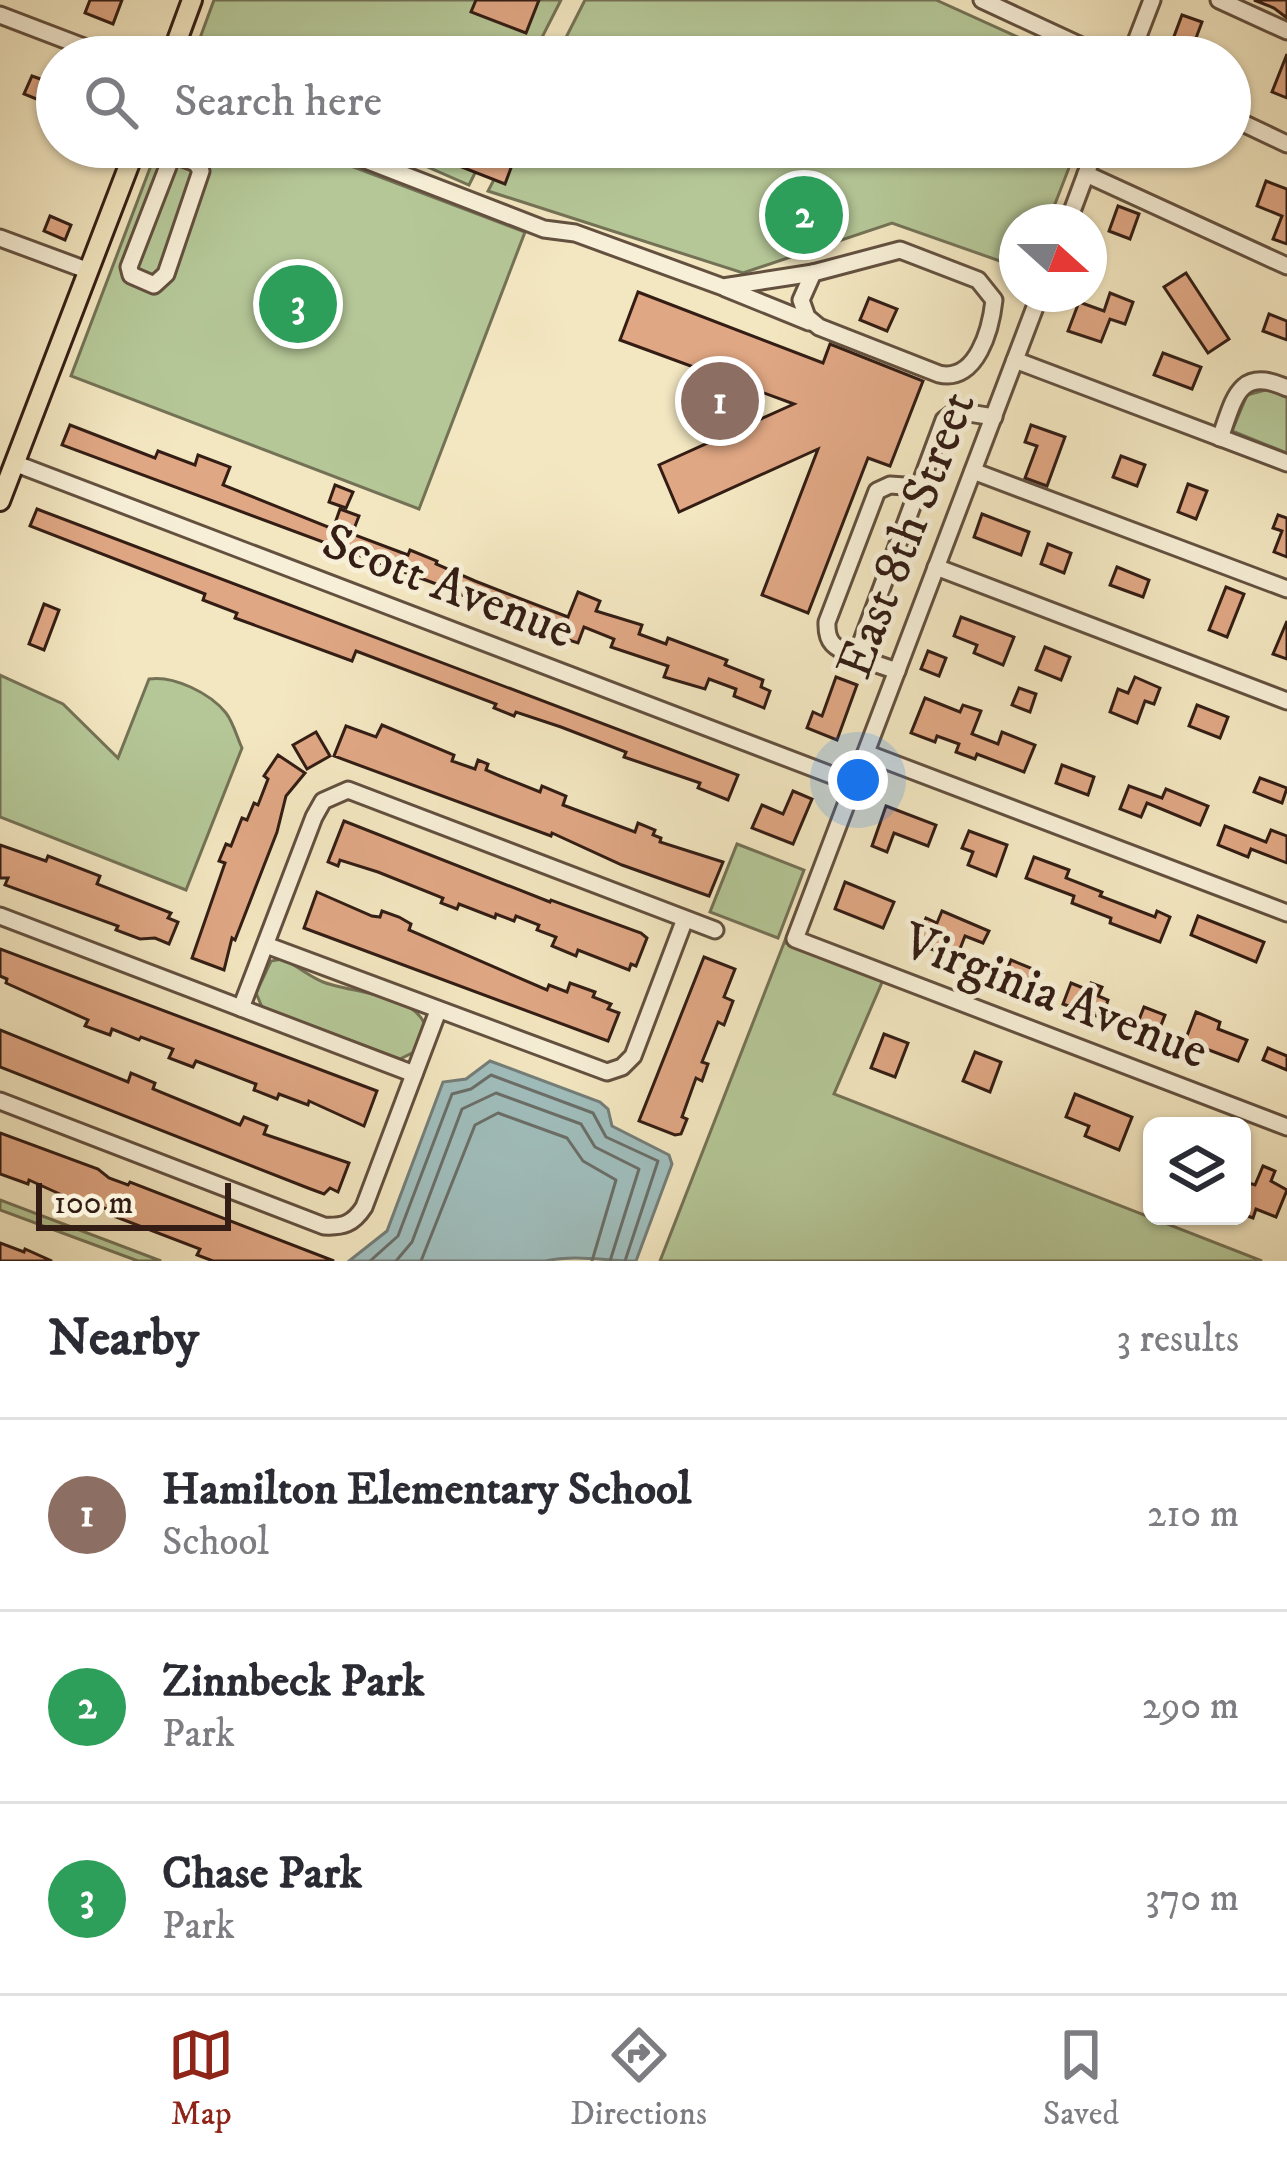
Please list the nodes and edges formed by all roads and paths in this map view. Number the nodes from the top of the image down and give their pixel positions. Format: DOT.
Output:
graph roads {
  1 [pos="192,0"];
  2 [pos="982,0"];
  3 [pos="1152,0"];
  4 [pos="1219,0"];
  5 [pos="0,15"];
  6 [pos="1287,31"];
  7 [pos="55,36"];
  8 [pos="179,36"];
  9 [pos="1060,36"];
  10 [pos="1138,36"];
  11 [pos="1251,127"];
  12 [pos="1287,145"];
  13 [pos="128,168"];
  14 [pos="167,168"];
  15 [pos="199,168"];
  16 [pos="401,168"];
  17 [pos="1088,168"];
  18 [pos="1086,174"];
  19 [pos="1075,204"];
  20 [pos="0,238"];
  21 [pos="1287,266"];
  22 [pos="89,271"];
  23 [pos="813,273"];
  24 [pos="723,287"];
  25 [pos="1033,312"];
  26 [pos="814,324"];
  27 [pos="1015,360"];
  28 [pos="1287,388"];
  29 [pos="994,417"];
  30 [pos="1220,438"];
  31 [pos="1287,463"];
  32 [pos="14,464"];
  33 [pos="973,471"];
  34 [pos="919,487"];
  35 [pos="0,501"];
  36 [pos="936,568"];
  37 [pos="1287,589"];
  38 [pos="856,657"];
  39 [pos="897,671"];
  40 [pos="1287,701"];
  41 [pos="866,753"];
  42 [pos="855,784"];
  43 [pos="1287,913"];
  44 [pos="0,916"];
  45 [pos="686,919"];
  46 [pos="715,930"];
  47 [pos="795,939"];
  48 [pos="266,945"];
  49 [pos="241,1008"];
  50 [pos="438,1011"];
  51 [pos="415,1074"];
  52 [pos="0,1101"];
  53 [pos="1287,1127"];
  1 -- 8 [label="main road"];
  2 -- 9 [label="street"];
  3 -- 10 [label="street"];
  4 -- 6 [label="street"];
  5 -- 7 [label="street"];
  11 -- 12 [label="street"];
  13 -- 22 [label="main road"];
  14 -- 15 [label="street"];
  16 -- 24 [label="street"];
  17 -- 18 [label="street"];
  18 -- 19 [label="street"];
  18 -- 21 [label="street"];
  20 -- 22 [label="street"];
  22 -- 32 [label="main road"];
  23 -- 24 [label="street"];
  23 -- 26 [label="street"];
  23 -- 26 [label="street"];
  24 -- 26 [label="street"];
  25 -- 27 [label="street, East 8th Street"];
  27 -- 29 [label="street, East 8th Street"];
  27 -- 30 [label="street"];
  28 -- 30 [label="street"];
  29 -- 33 [label="street, East 8th Street"];
  29 -- 34 [label="street"];
  30 -- 31 [label="street"];
  32 -- 35 [label="main road"];
  32 -- 42 [label="street, Scott Avenue"];
  33 -- 36 [label="street, East 8th Street"];
  33 -- 37 [label="street"];
  34 -- 38 [label="street"];
  34 -- 38 [label="street"];
  36 -- 39 [label="street, East 8th Street"];
  36 -- 40 [label="street"];
  38 -- 39 [label="street"];
  39 -- 41 [label="street, East 8th Street"];
  41 -- 42 [label="street, East 8th Street"];
  41 -- 43 [label="street"];
  42 -- 47 [label="street, East 8th Street"];
  44 -- 49 [label="street"];
  45 -- 46 [label="street"];
  45 -- 48 [label="street"];
  45 -- 50 [label="street"];
  47 -- 53 [label="street, Virginia Avenue"];
  48 -- 49 [label="street"];
  48 -- 50 [label="street"];
  49 -- 51 [label="street"];
  50 -- 51 [label="street"];
  51 -- 52 [label="street"];
}
